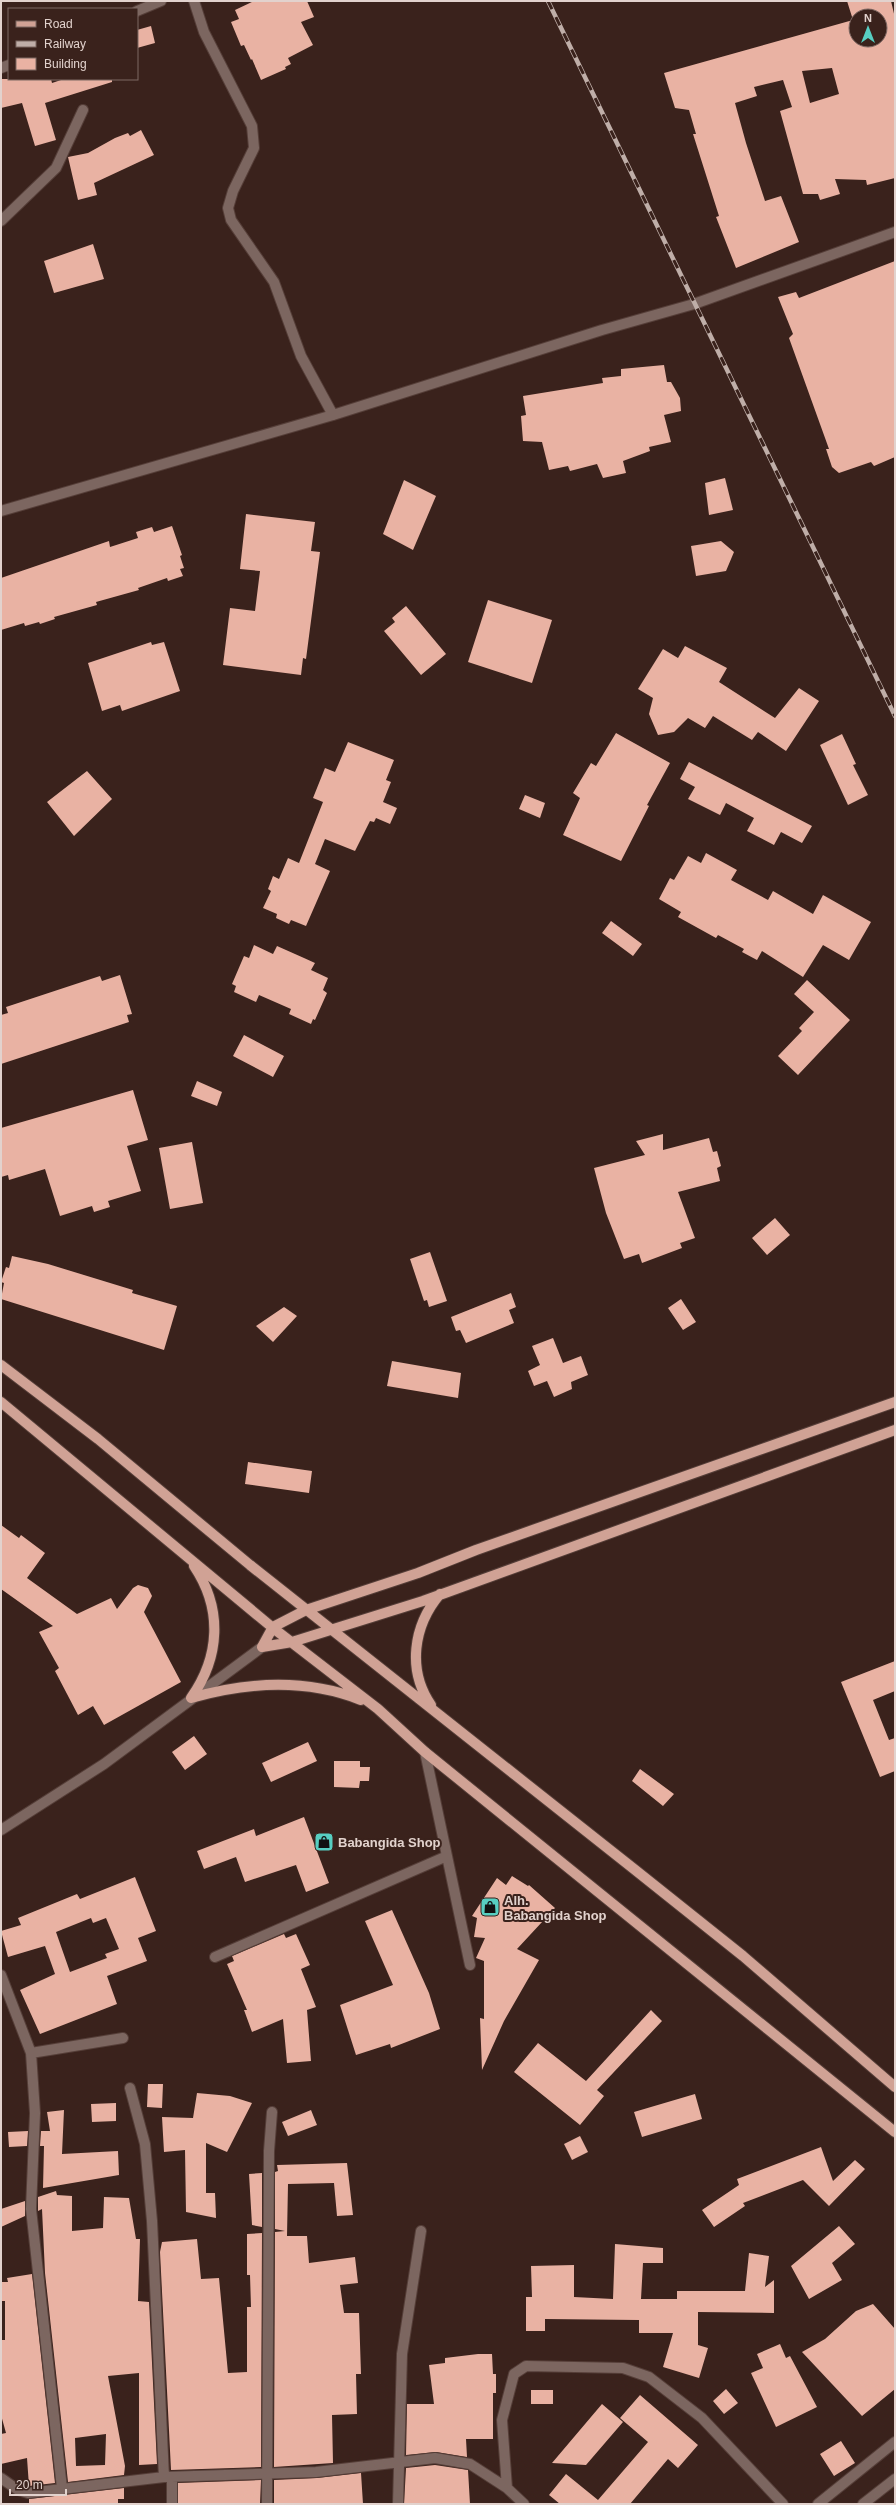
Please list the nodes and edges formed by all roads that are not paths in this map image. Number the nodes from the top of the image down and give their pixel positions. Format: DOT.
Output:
graph roads {
  1 [pos="161,1"];
  2 [pos="194,1"];
  3 [pos="138,11"];
  4 [pos="83,110"];
  5 [pos="1,221"];
  6 [pos="895,232"];
  7 [pos="333,415"];
  8 [pos="1,511"];
  9 [pos="1,1365"];
  10 [pos="1,1402"];
  11 [pos="895,1402"];
  12 [pos="895,1430"];
  13 [pos="184,1555"];
  14 [pos="441,1593"];
  15 [pos="306,1610"];
  16 [pos="273,1627"];
  17 [pos="331,1629"];
  18 [pos="292,1642"];
  19 [pos="262,1647"];
  20 [pos="191,1698"];
  21 [pos="378,1709"];
  22 [pos="435,1711"];
  23 [pos="425,1752"];
  24 [pos="1,1830"];
  25 [pos="447,1856"];
  26 [pos="215,1957"];
  27 [pos="470,1965"];
  28 [pos="1,1975"];
  29 [pos="123,2038"];
  30 [pos="30,2053"];
  31 [pos="895,2087"];
  32 [pos="130,2088"];
  33 [pos="272,2112"];
  34 [pos="895,2132"];
  35 [pos="421,2231"];
  36 [pos="895,2442"];
  37 [pos="398,2464"];
  38 [pos="268,2475"];
  39 [pos="168,2477"];
  40 [pos="1,2478"];
  41 [pos="895,2479"];
  42 [pos="62,2488"];
  43 [pos="507,2488"];
  44 [pos="172,2504"];
  45 [pos="267,2504"];
  46 [pos="398,2504"];
  47 [pos="524,2504"];
  48 [pos="782,2504"];
  49 [pos="818,2504"];
  50 [pos="863,2504"];
  1 -- 3 [label="street"];
  2 -- 7 [label="street"];
  4 -- 5 [label="street"];
  6 -- 7 [label="street"];
  7 -- 8 [label="street"];
  9 -- 15 [label="main road"];
  10 -- 13 [label="main road"];
  11 -- 15 [label="main road"];
  12 -- 14 [label="main road"];
  13 -- 16 [label="main road"];
  13 -- 20 [label="main road"];
  14 -- 17 [label="main road"];
  14 -- 22 [label="main road"];
  15 -- 16 [label="main road"];
  15 -- 17 [label="main road"];
  16 -- 18 [label="main road"];
  16 -- 19 [label="main road"];
  17 -- 18 [label="main road"];
  17 -- 22 [label="main road"];
  18 -- 19 [label="main road"];
  18 -- 21 [label="main road"];
  19 -- 20 [label="street"];
  20 -- 21 [label="main road"];
  20 -- 24 [label="street"];
  21 -- 23 [label="main road"];
  22 -- 31 [label="main road"];
  23 -- 25 [label="street"];
  23 -- 34 [label="main road"];
  25 -- 26 [label="street"];
  25 -- 27 [label="street"];
  28 -- 30 [label="street"];
  29 -- 30 [label="street"];
  30 -- 42 [label="street"];
  32 -- 39 [label="street"];
  33 -- 38 [label="street"];
  35 -- 37 [label="street"];
  36 -- 49 [label="street"];
  37 -- 38 [label="street"];
  37 -- 43 [label="street"];
  37 -- 46 [label="street"];
  38 -- 39 [label="street"];
  38 -- 45 [label="street"];
  39 -- 42 [label="street"];
  39 -- 44 [label="street"];
  40 -- 42 [label="street"];
  41 -- 50 [label="street"];
  43 -- 47 [label="street"];
  43 -- 48 [label="street"];
}
